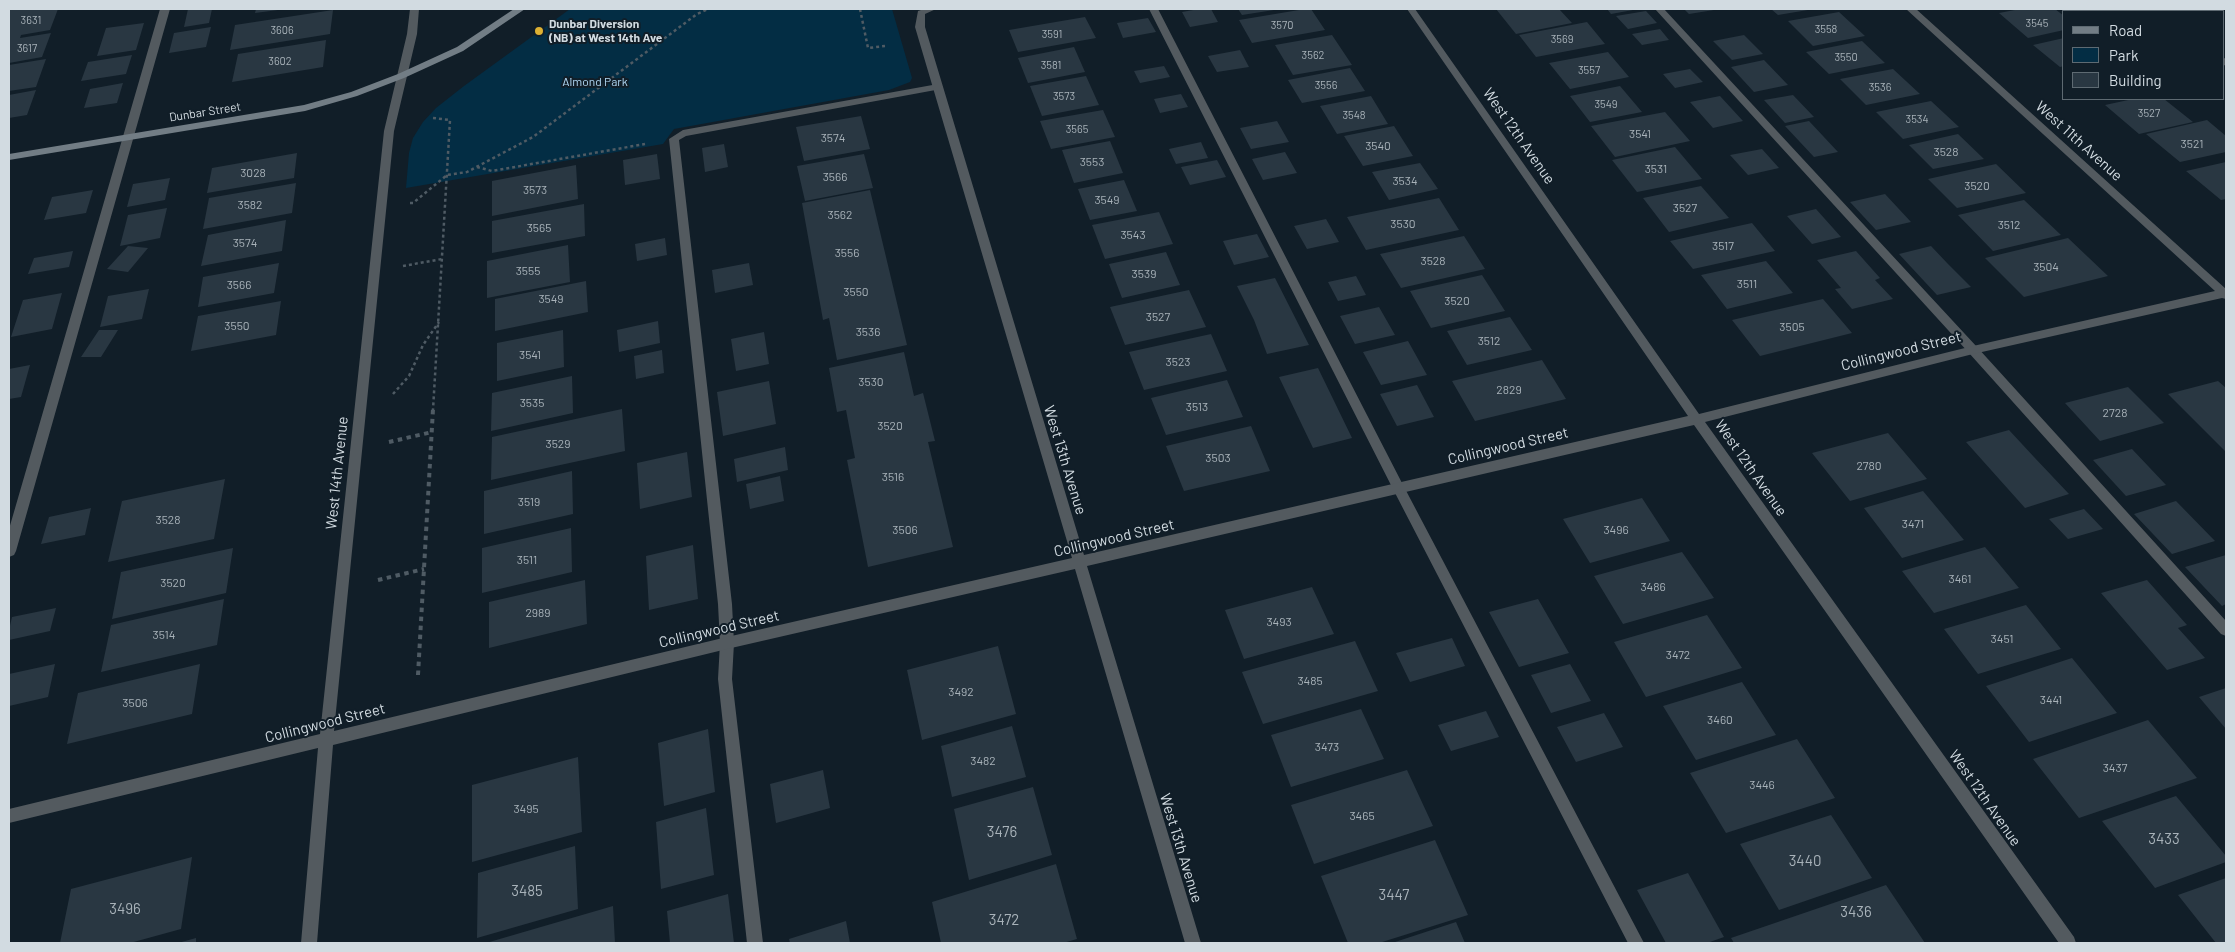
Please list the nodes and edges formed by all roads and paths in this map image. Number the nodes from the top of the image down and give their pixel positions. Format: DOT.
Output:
graph roads {
  1 [pos="165,9"];
  2 [pos="414,9"];
  3 [pos="520,9"];
  4 [pos="708,9"];
  5 [pos="860,9"];
  6 [pos="1153,9"];
  7 [pos="1411,9"];
  8 [pos="1659,9"];
  9 [pos="1911,9"];
  10 [pos="926,11"];
  11 [pos="884,46"];
  12 [pos="401,76"];
  13 [pos="938,87"];
  14 [pos="433,118"];
  15 [pos="128,137"];
  16 [pos="674,139"];
  17 [pos="9,157"];
  18 [pos="476,167"];
  19 [pos="447,175"];
  20 [pos="409,203"];
  21 [pos="442,259"];
  22 [pos="403,266"];
  23 [pos="2226,294"];
  24 [pos="439,321"];
  25 [pos="1973,350"];
  26 [pos="392,394"];
  27 [pos="1697,419"];
  28 [pos="432,432"];
  29 [pos="389,442"];
  30 [pos="1398,487"];
  31 [pos="9,551"];
  32 [pos="1079,563"];
  33 [pos="424,569"];
  34 [pos="378,580"];
  35 [pos="2226,630"];
  36 [pos="727,643"];
  37 [pos="418,675"];
  38 [pos="326,739"];
  39 [pos="9,816"];
  40 [pos="309,943"];
  41 [pos="755,943"];
  42 [pos="1193,943"];
  43 [pos="1636,943"];
  44 [pos="2068,943"];
  1 -- 15 [label="street"];
  2 -- 12 [label="street, West 14th Avenue"];
  3 -- 12 [label="main road, Dunbar Street"];
  4 -- 18 [label="path"];
  5 -- 11 [label="path"];
  6 -- 30 [label="street"];
  7 -- 27 [label="street, West 12th Avenue"];
  8 -- 25 [label="street"];
  9 -- 23 [label="street, West 11th Avenue"];
  10 -- 13 [label="street, West 13th Avenue"];
  12 -- 15 [label="main road, Dunbar Street"];
  12 -- 38 [label="street, West 14th Avenue"];
  13 -- 16 [label="street"];
  13 -- 32 [label="street, West 13th Avenue"];
  14 -- 19 [label="path"];
  15 -- 17 [label="main road, Dunbar Street"];
  15 -- 31 [label="street"];
  16 -- 18 [label="path"];
  16 -- 36 [label="street"];
  18 -- 19 [label="path"];
  19 -- 20 [label="path"];
  19 -- 21 [label="path"];
  21 -- 22 [label="path"];
  21 -- 24 [label="path"];
  23 -- 25 [label="street, Collingwood Street"];
  24 -- 26 [label="path"];
  24 -- 28 [label="path"];
  25 -- 27 [label="street, Collingwood Street"];
  25 -- 35 [label="street"];
  27 -- 30 [label="street, Collingwood Street"];
  27 -- 44 [label="street, West 12th Avenue"];
  28 -- 29 [label="path"];
  28 -- 33 [label="path"];
  30 -- 32 [label="street, Collingwood Street"];
  30 -- 43 [label="street"];
  32 -- 36 [label="street, Collingwood Street"];
  32 -- 42 [label="street, West 13th Avenue"];
  33 -- 34 [label="path"];
  33 -- 37 [label="path"];
  36 -- 38 [label="street, Collingwood Street"];
  36 -- 41 [label="street"];
  38 -- 39 [label="street, Collingwood Street"];
  38 -- 40 [label="street, West 14th Avenue"];
}
